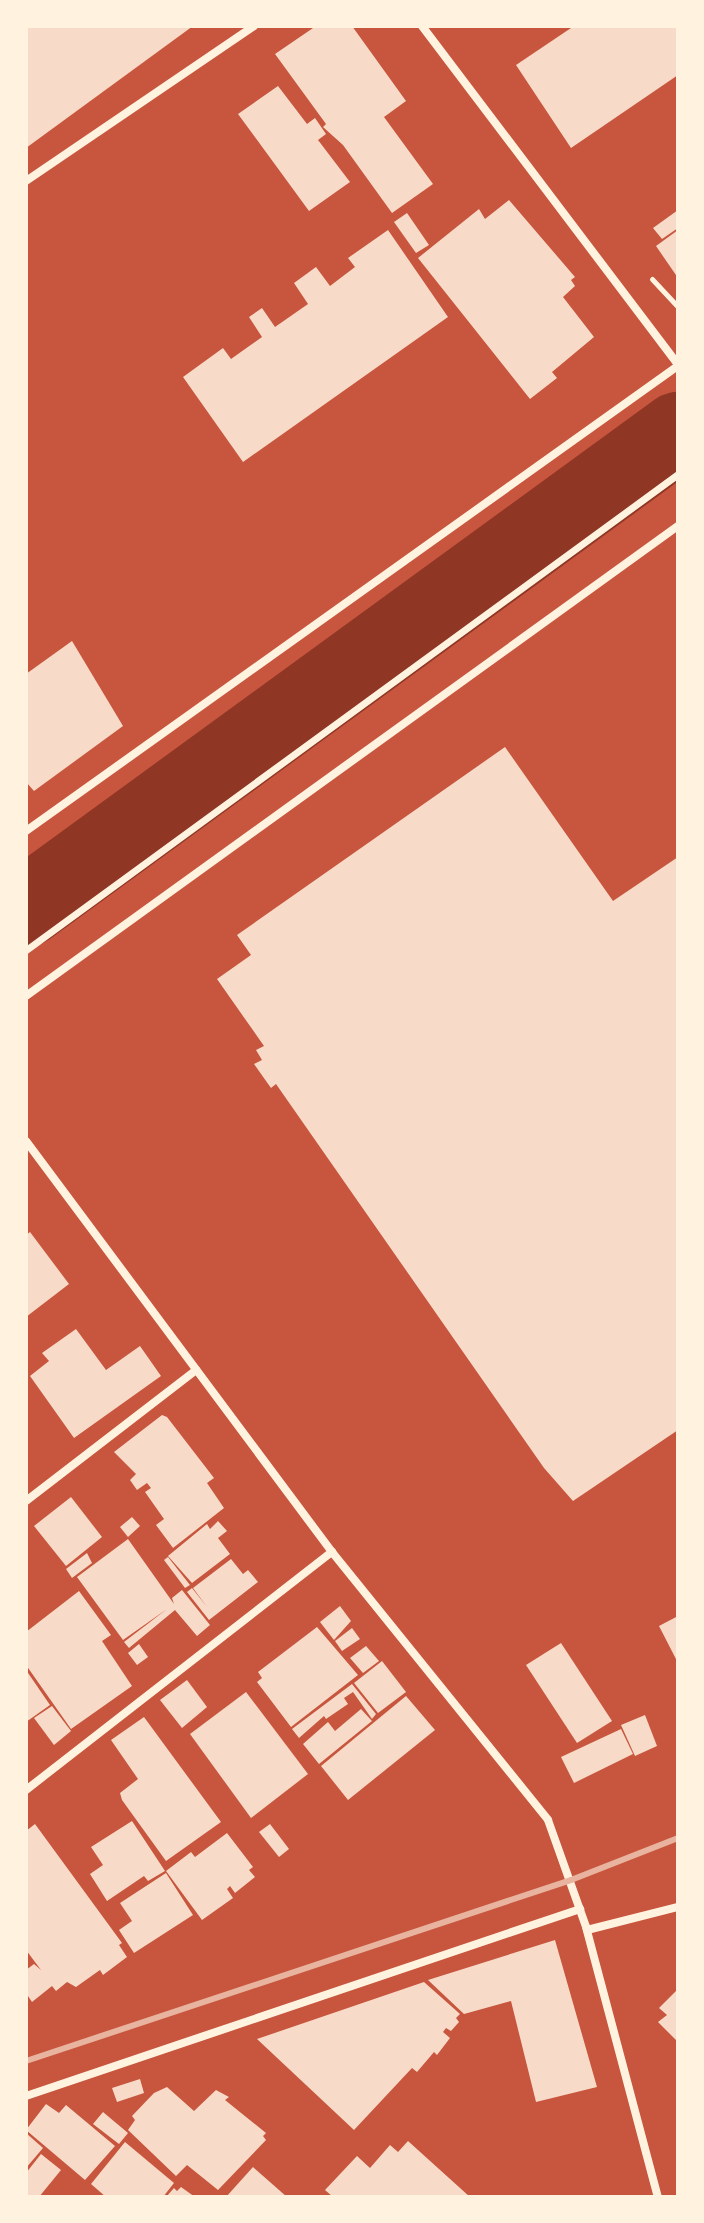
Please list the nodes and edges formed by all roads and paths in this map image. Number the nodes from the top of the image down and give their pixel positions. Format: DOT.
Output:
graph roads {
  1 [pos="254,26"];
  2 [pos="422,26"];
  3 [pos="26,181"];
  4 [pos="678,366"];
  5 [pos="678,474"];
  6 [pos="678,526"];
  7 [pos="26,831"];
  8 [pos="26,950"];
  9 [pos="26,996"];
  10 [pos="26,1141"];
  11 [pos="196,1370"];
  12 [pos="26,1501"];
  13 [pos="332,1552"];
  14 [pos="26,1790"];
  15 [pos="678,1907"];
  16 [pos="580,1909"];
  17 [pos="587,1930"];
  18 [pos="26,2096"];
  19 [pos="658,2197"];
  1 -- 3 [label="street"];
  2 -- 4 [label="street"];
  4 -- 7 [label="street"];
  5 -- 8 [label="street"];
  6 -- 9 [label="street"];
  10 -- 11 [label="street"];
  11 -- 12 [label="street"];
  11 -- 13 [label="street"];
  13 -- 14 [label="street"];
  13 -- 16 [label="street"];
  15 -- 17 [label="street"];
  16 -- 17 [label="street"];
  16 -- 18 [label="street"];
  17 -- 19 [label="street"];
}
